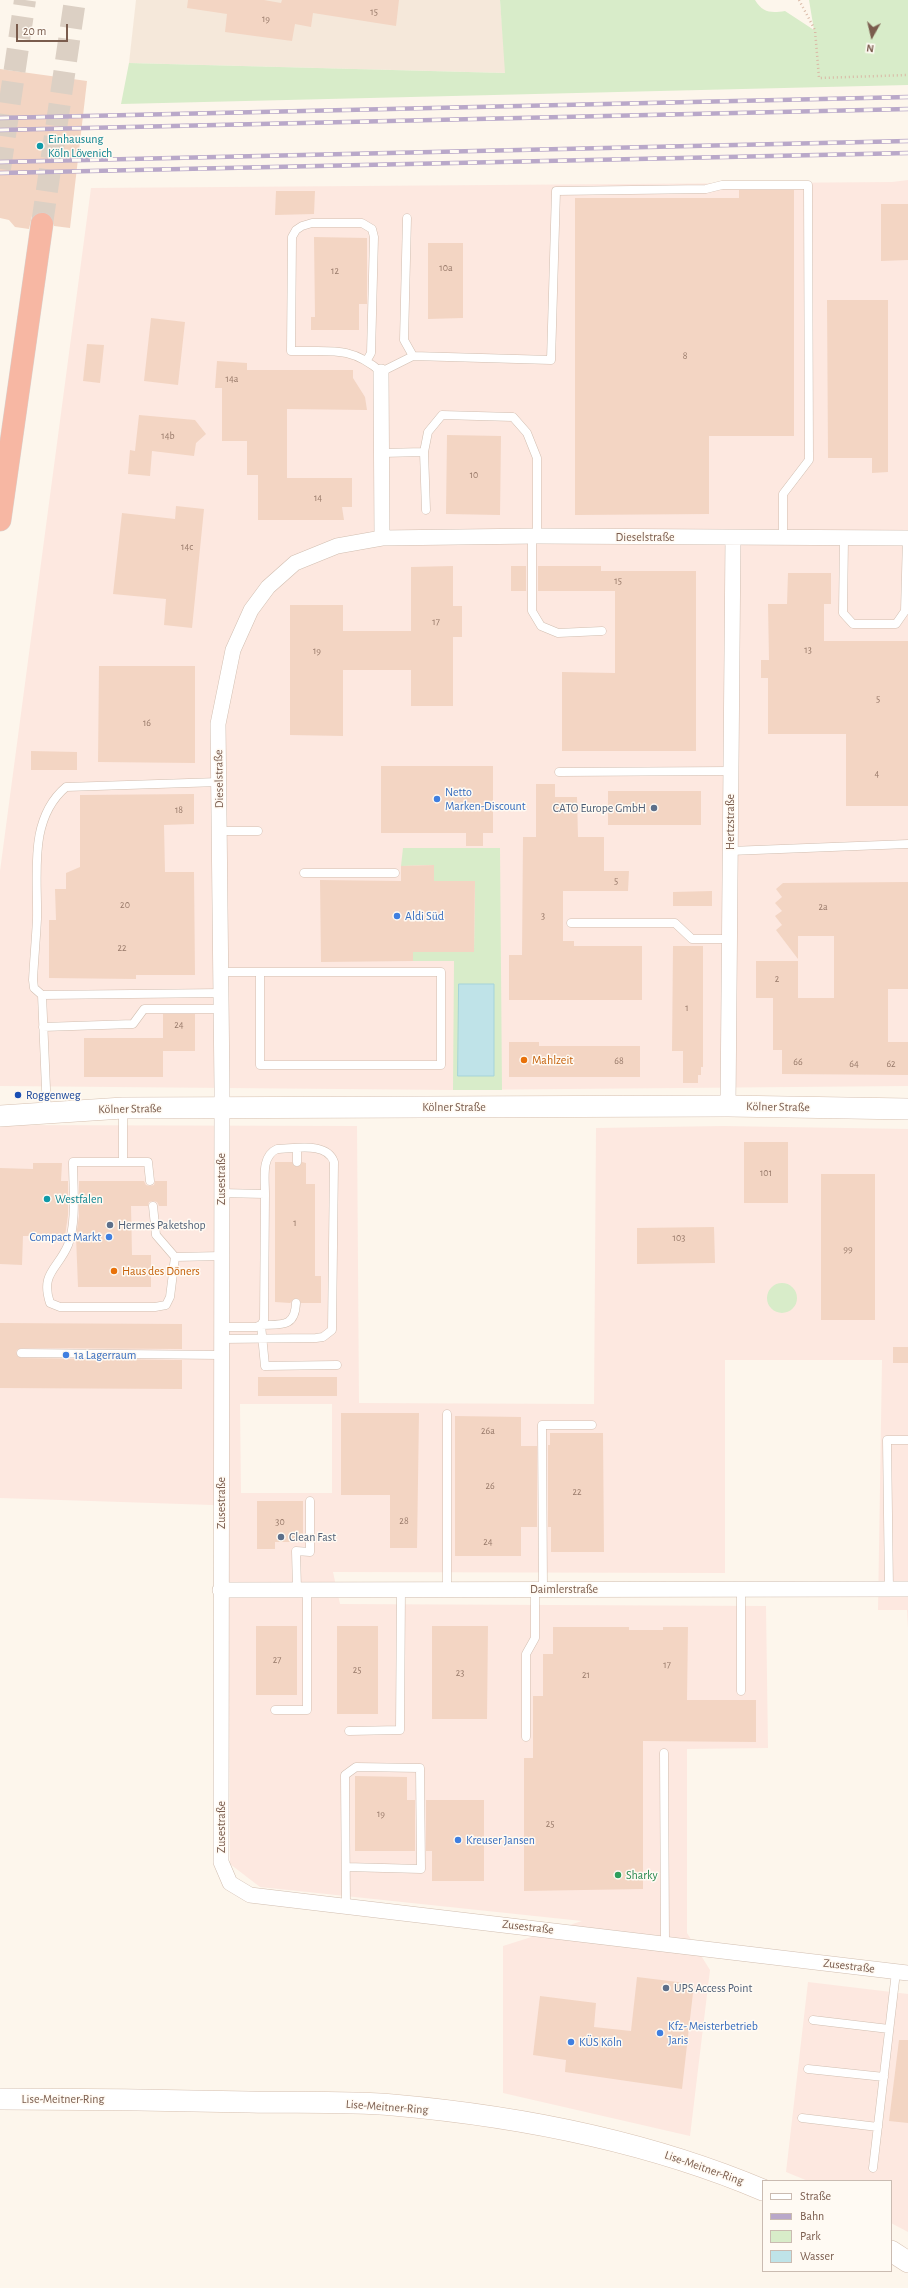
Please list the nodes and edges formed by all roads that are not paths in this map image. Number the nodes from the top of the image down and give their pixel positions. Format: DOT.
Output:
graph roads {
  1 [pos="407,218"];
  2 [pos="42,224"];
  3 [pos="413,356"];
  4 [pos="367,360"];
  5 [pos="381,372"];
  6 [pos="382,452"];
  7 [pos="424,452"];
  8 [pos="426,510"];
  9 [pos="0,520"];
  10 [pos="535,536"];
  11 [pos="382,538"];
  12 [pos="733,538"];
  13 [pos="783,538"];
  14 [pos="844,538"];
  15 [pos="907,538"];
  16 [pos="602,631"];
  17 [pos="731,771"];
  18 [pos="559,772"];
  19 [pos="219,782"];
  20 [pos="220,831"];
  21 [pos="258,831"];
  22 [pos="908,844"];
  23 [pos="730,851"];
  24 [pos="304,873"];
  25 [pos="395,873"];
  26 [pos="571,923"];
  27 [pos="729,939"];
  28 [pos="221,972"];
  29 [pos="260,972"];
  30 [pos="222,993"];
  31 [pos="42,995"];
  32 [pos="222,1009"];
  33 [pos="43,1026"];
  34 [pos="728,1106"];
  35 [pos="123,1108"];
  36 [pos="222,1108"];
  37 [pos="908,1109"];
  38 [pos="47,1113"];
  39 [pos="0,1116"];
  40 [pos="297,1149"];
  41 [pos="124,1162"];
  42 [pos="297,1162"];
  43 [pos="150,1181"];
  44 [pos="221,1193"];
  45 [pos="265,1194"];
  46 [pos="153,1206"];
  47 [pos="221,1256"];
  48 [pos="175,1257"];
  49 [pos="296,1303"];
  50 [pos="261,1325"];
  51 [pos="221,1333"];
  52 [pos="261,1339"];
  53 [pos="20,1353"];
  54 [pos="221,1355"];
  55 [pos="337,1365"];
  56 [pos="447,1414"];
  57 [pos="592,1425"];
  58 [pos="908,1440"];
  59 [pos="310,1501"];
  60 [pos="302,1589"];
  61 [pos="401,1589"];
  62 [pos="447,1589"];
  63 [pos="539,1589"];
  64 [pos="889,1589"];
  65 [pos="908,1589"];
  66 [pos="220,1590"];
  67 [pos="741,1590"];
  68 [pos="741,1690"];
  69 [pos="274,1710"];
  70 [pos="349,1731"];
  71 [pos="526,1737"];
  72 [pos="664,1753"];
  73 [pos="346,1867"];
  74 [pos="346,1906"];
  75 [pos="665,1943"];
  76 [pos="902,1972"];
  77 [pos="813,2020"];
  78 [pos="889,2029"];
  79 [pos="808,2069"];
  80 [pos="884,2077"];
  81 [pos="0,2099"];
  82 [pos="802,2118"];
  83 [pos="878,2127"];
  84 [pos="873,2168"];
  85 [pos="762,2190"];
  86 [pos="892,2252"];
  87 [pos="908,2262"];
  1 -- 3 [label="lane"];
  2 -- 9 [label="highway"];
  3 -- 5 [label="lane"];
  3 -- 13 [label="lane"];
  4 -- 4 [label="lane"];
  4 -- 5 [label="lane"];
  5 -- 6 [label="street"];
  6 -- 7 [label="lane"];
  6 -- 11 [label="street"];
  7 -- 8 [label="lane"];
  7 -- 10 [label="lane"];
  10 -- 11 [label="street, Dieselstraße"];
  10 -- 12 [label="street, Dieselstraße"];
  10 -- 16 [label="lane"];
  11 -- 19 [label="street, Dieselstraße"];
  12 -- 13 [label="street, Dieselstraße"];
  12 -- 17 [label="street, Hertzstraße"];
  13 -- 14 [label="street, Dieselstraße"];
  14 -- 15 [label="street, Dieselstraße"];
  14 -- 15 [label="lane"];
  17 -- 18 [label="lane"];
  17 -- 23 [label="street, Hertzstraße"];
  19 -- 20 [label="street, Dieselstraße"];
  19 -- 31 [label="lane"];
  20 -- 21 [label="lane"];
  20 -- 28 [label="street, Dieselstraße"];
  22 -- 23 [label="lane"];
  23 -- 27 [label="street, Hertzstraße"];
  24 -- 25 [label="lane"];
  26 -- 27 [label="lane"];
  27 -- 34 [label="street, Hertzstraße"];
  28 -- 29 [label="lane"];
  28 -- 30 [label="street, Dieselstraße"];
  29 -- 29 [label="lane"];
  30 -- 31 [label="lane"];
  30 -- 32 [label="street, Dieselstraße"];
  31 -- 33 [label="lane"];
  32 -- 33 [label="lane"];
  32 -- 36 [label="street, Dieselstraße"];
  33 -- 38 [label="lane"];
  34 -- 36 [label="street, Kölner Straße"];
  34 -- 37 [label="street, Kölner Straße"];
  35 -- 36 [label="street, Kölner Straße"];
  35 -- 38 [label="street, Kölner Straße"];
  35 -- 41 [label="lane"];
  36 -- 44 [label="street, Zusestraße"];
  38 -- 39 [label="street, Kölner Straße"];
  40 -- 42 [label="lane"];
  40 -- 45 [label="lane"];
  40 -- 52 [label="lane"];
  41 -- 43 [label="lane"];
  41 -- 48 [label="lane"];
  44 -- 45 [label="lane"];
  44 -- 47 [label="street, Zusestraße"];
  45 -- 50 [label="lane"];
  46 -- 48 [label="lane"];
  47 -- 48 [label="lane"];
  47 -- 51 [label="street, Zusestraße"];
  49 -- 50 [label="lane"];
  50 -- 51 [label="lane"];
  50 -- 52 [label="lane"];
  51 -- 52 [label="lane"];
  51 -- 54 [label="street, Zusestraße"];
  52 -- 55 [label="lane"];
  53 -- 54 [label="lane"];
  54 -- 66 [label="street, Zusestraße"];
  56 -- 62 [label="lane"];
  57 -- 63 [label="lane"];
  58 -- 64 [label="lane"];
  59 -- 60 [label="lane"];
  60 -- 61 [label="street, Daimlerstraße"];
  60 -- 66 [label="street, Daimlerstraße"];
  60 -- 69 [label="lane"];
  61 -- 62 [label="street, Daimlerstraße"];
  61 -- 70 [label="lane"];
  62 -- 63 [label="street, Daimlerstraße"];
  63 -- 67 [label="street, Daimlerstraße"];
  63 -- 71 [label="lane"];
  64 -- 65 [label="street, Daimlerstraße"];
  64 -- 67 [label="street, Daimlerstraße"];
  66 -- 74 [label="street, Zusestraße"];
  67 -- 68 [label="lane"];
  72 -- 75 [label="lane"];
  73 -- 73 [label="lane"];
  73 -- 74 [label="lane"];
  74 -- 75 [label="street, Zusestraße"];
  75 -- 76 [label="street, Zusestraße"];
  76 -- 78 [label="lane"];
  77 -- 78 [label="lane"];
  78 -- 80 [label="lane"];
  79 -- 80 [label="lane"];
  80 -- 83 [label="lane"];
  81 -- 85 [label="street, Lise-Meitner-Ring"];
  82 -- 83 [label="lane"];
  83 -- 84 [label="lane"];
  86 -- 87 [label="street"];
}
